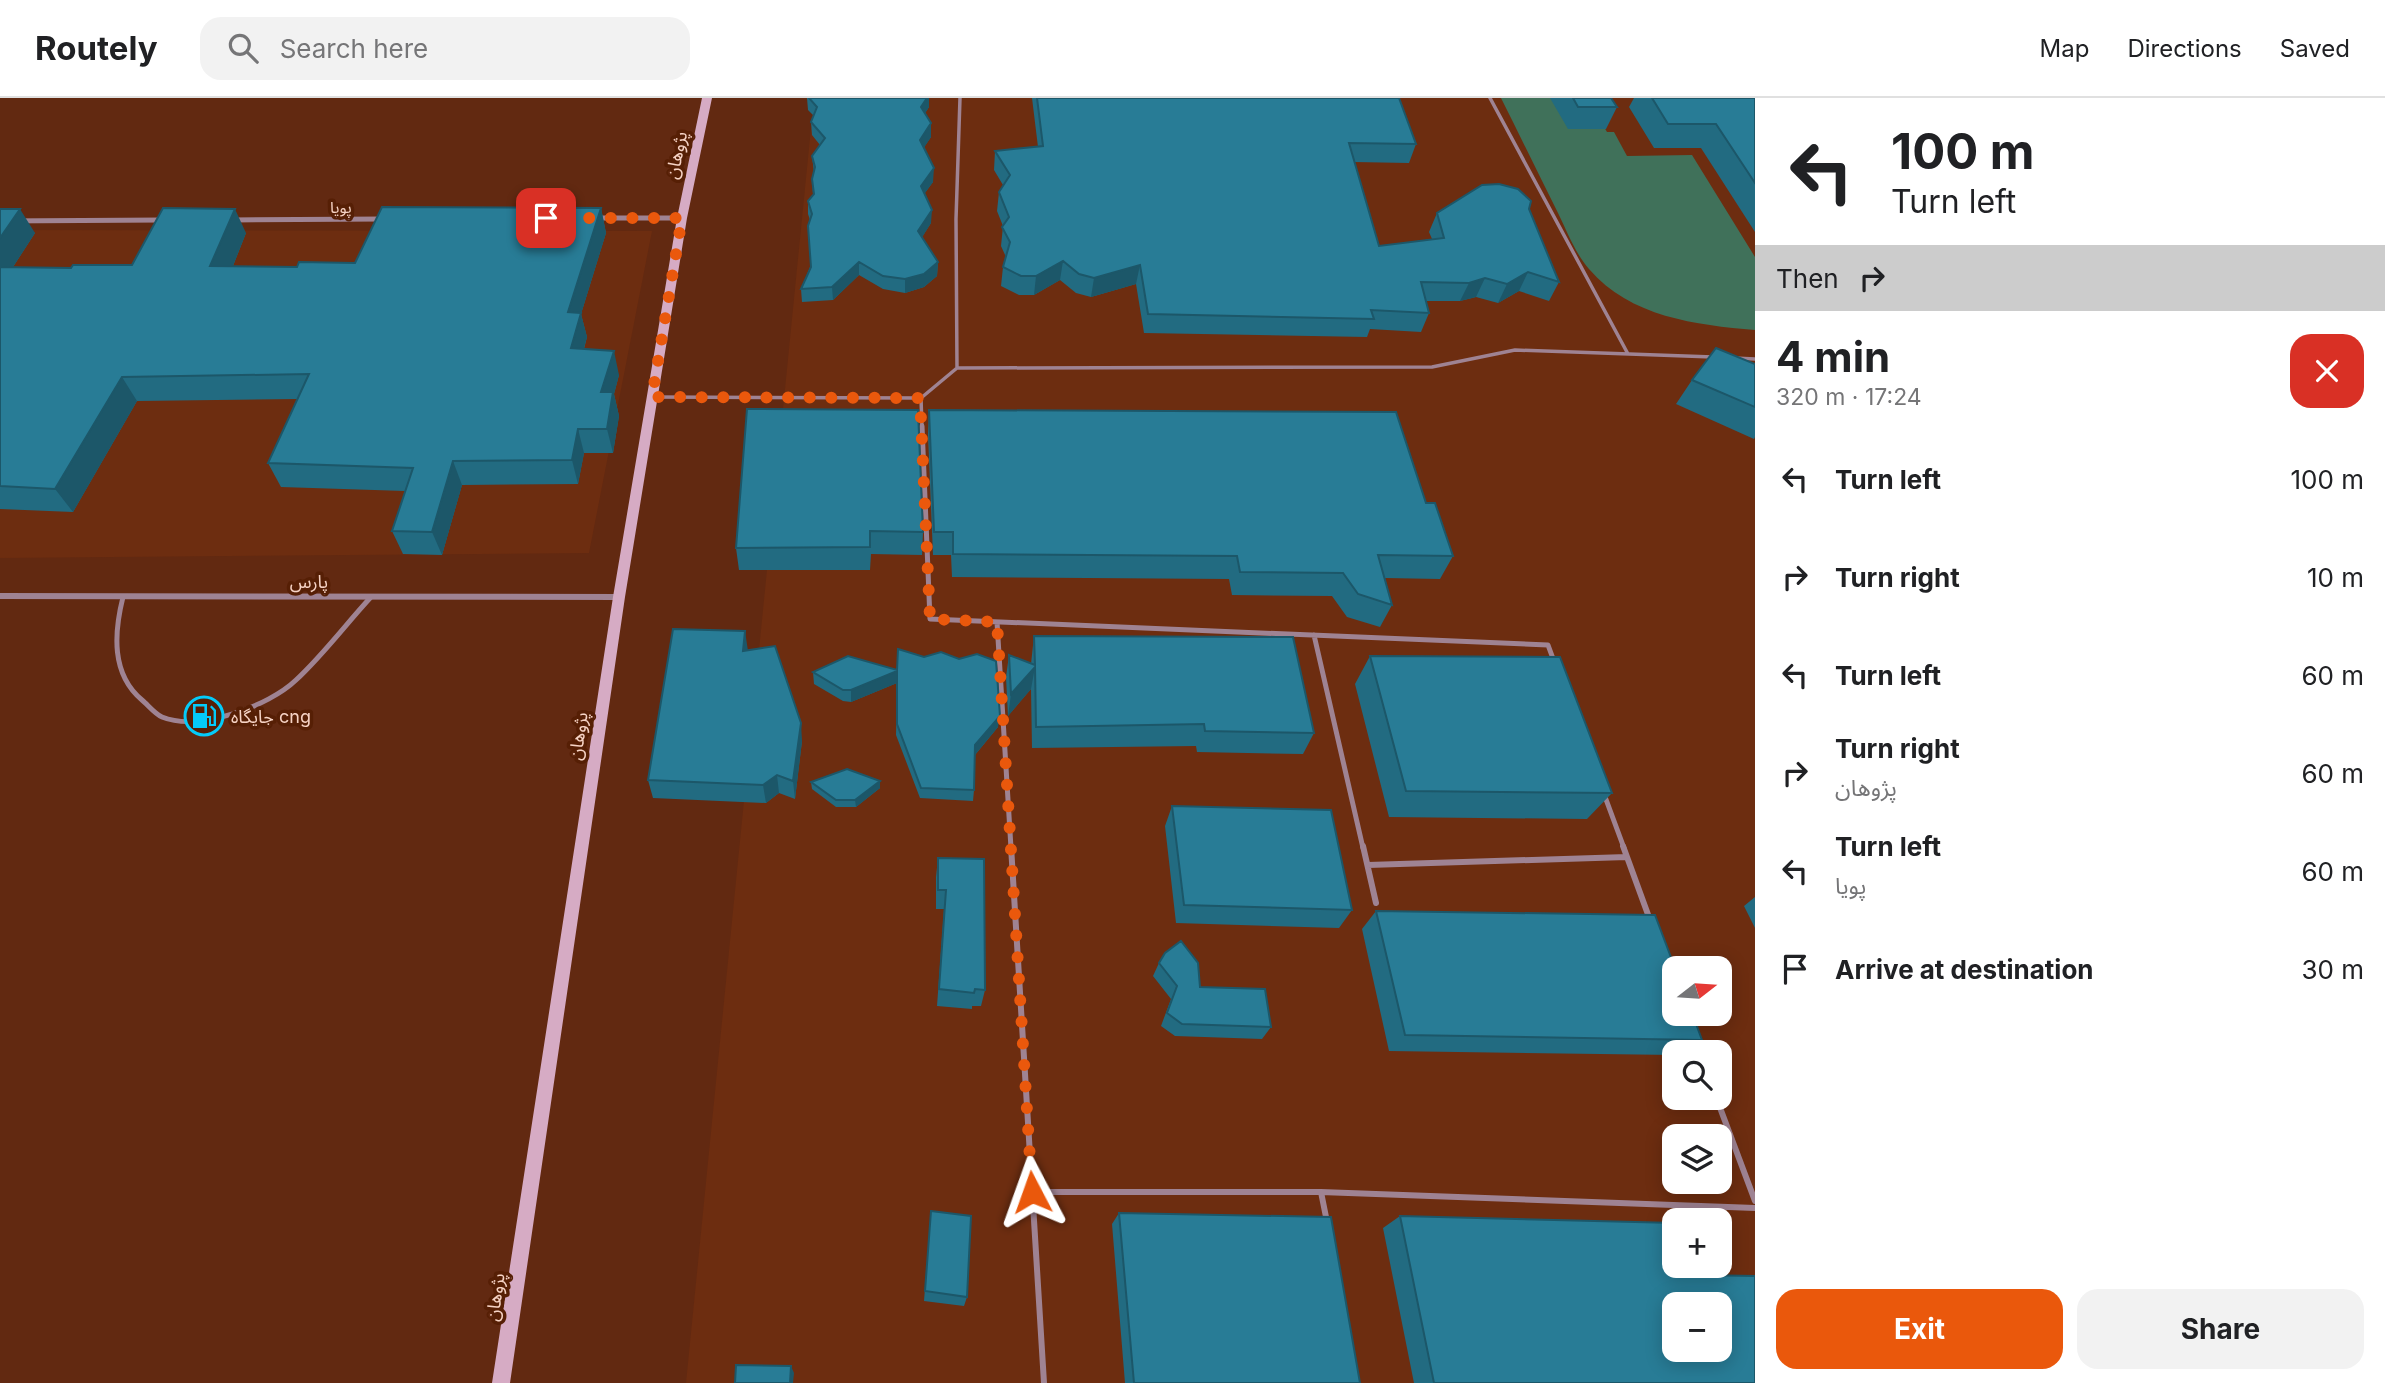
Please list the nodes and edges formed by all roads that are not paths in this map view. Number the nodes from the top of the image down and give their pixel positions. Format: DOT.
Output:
graph roads {
  1 [pos="708,98"];
  2 [pos="960,98"];
  3 [pos="1490,98"];
  4 [pos="585,218"];
  5 [pos="682,218"];
  6 [pos="390,219"];
  7 [pos="167,220"];
  8 [pos="223,220"];
  9 [pos="0,221"];
  10 [pos="1628,354"];
  11 [pos="1716,358"];
  12 [pos="1729,358"];
  13 [pos="1755,359"];
  14 [pos="957,368"];
  15 [pos="652,397"];
  16 [pos="920,398"];
  17 [pos="0,596"];
  18 [pos="123,597"];
  19 [pos="371,597"];
  20 [pos="619,597"];
  21 [pos="997,622"];
  22 [pos="1314,635"];
  23 [pos="1558,670"];
  24 [pos="1599,782"];
  25 [pos="1627,857"];
  26 [pos="1368,865"];
  27 [pos="1376,903"];
  28 [pos="1656,934"];
  29 [pos="1690,1026"];
  30 [pos="1695,1040"];
  31 [pos="1721,1110"];
  32 [pos="1032,1192"];
  33 [pos="1321,1192"];
  34 [pos="1755,1201"];
  35 [pos="1755,1208"];
  36 [pos="1329,1233"];
  37 [pos="501,1383"];
  38 [pos="1044,1383"];
  1 -- 5 [label="main road, پژوهان"];
  2 -- 14 [label="lane"];
  3 -- 10 [label="lane"];
  4 -- 5 [label="street"];
  5 -- 15 [label="main road, پژوهان"];
  6 -- 8 [label="street, پویا"];
  7 -- 9 [label="street"];
  10 -- 11 [label="lane"];
  10 -- 14 [label="lane"];
  12 -- 13 [label="lane"];
  14 -- 16 [label="lane"];
  15 -- 16 [label="lane"];
  15 -- 20 [label="main road, پژوهان"];
  16 -- 21 [label="lane"];
  17 -- 18 [label="street, پارس"];
  18 -- 19 [label="street, پارس"];
  18 -- 19 [label="lane"];
  19 -- 20 [label="street, پارس"];
  20 -- 37 [label="main road, پژوهان"];
  21 -- 22 [label="lane"];
  21 -- 32 [label="lane"];
  22 -- 23 [label="lane"];
  22 -- 26 [label="lane"];
  24 -- 25 [label="lane"];
  25 -- 26 [label="lane"];
  25 -- 28 [label="lane"];
  26 -- 27 [label="lane"];
  29 -- 30 [label="lane"];
  31 -- 34 [label="lane"];
  32 -- 33 [label="lane"];
  32 -- 38 [label="lane"];
  33 -- 35 [label="lane"];
  33 -- 36 [label="lane"];
}
